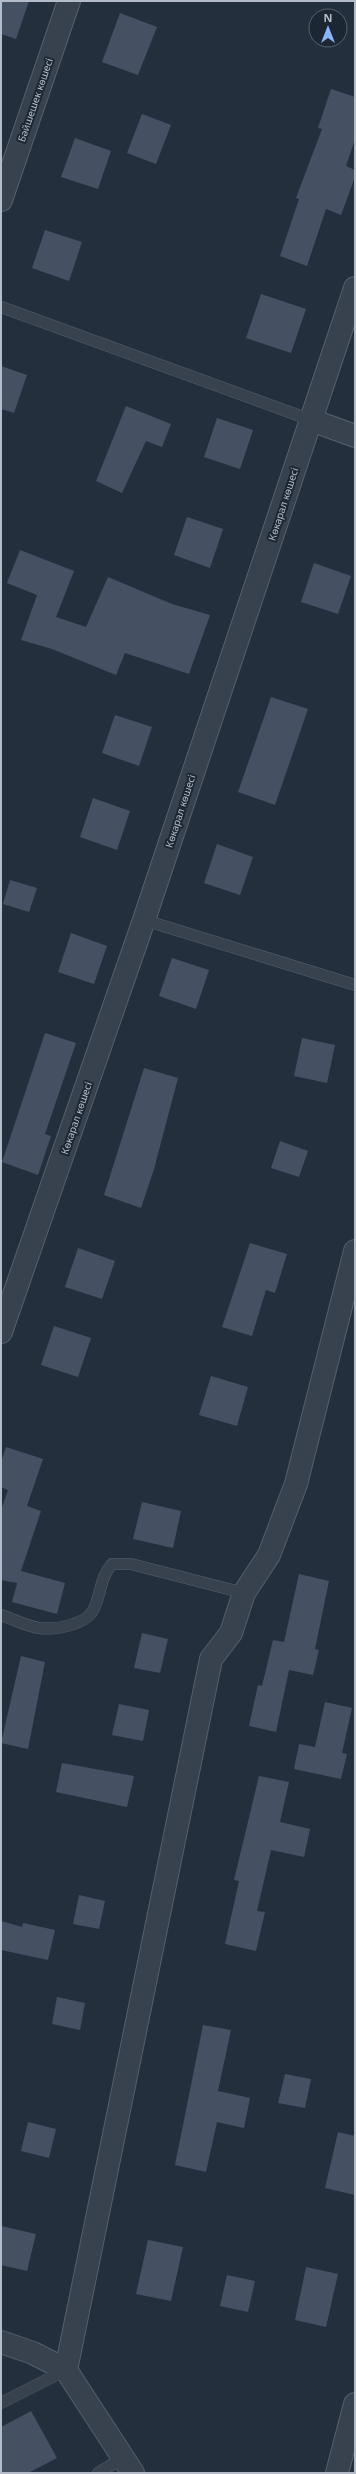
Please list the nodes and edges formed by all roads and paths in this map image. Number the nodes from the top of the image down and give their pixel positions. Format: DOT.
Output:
graph roads {
  1 [pos="70,1"];
  2 [pos="1,200"];
  3 [pos="355,288"];
  4 [pos="1,307"];
  5 [pos="310,420"];
  6 [pos="355,436"];
  7 [pos="144,920"];
  8 [pos="355,985"];
  9 [pos="355,1251"];
  10 [pos="7,1304"];
  11 [pos="1,1332"];
  12 [pos="244,1593"];
  13 [pos="1,1615"];
  14 [pos="1,2342"];
  15 [pos="66,2370"];
  16 [pos="1,2403"];
  17 [pos="355,2404"];
  18 [pos="128,2466"];
  19 [pos="98,2473"];
  20 [pos="337,2473"];
  1 -- 2 [label="street, Бәйшешек көшесі"];
  3 -- 5 [label="street, Көкарал көшесі"];
  4 -- 5 [label="lane"];
  5 -- 6 [label="street"];
  5 -- 7 [label="street, Көкарал көшесі"];
  7 -- 8 [label="lane"];
  7 -- 10 [label="street, Көкарал көшесі"];
  9 -- 12 [label="street"];
  10 -- 11 [label="street, Көкарал көшесі"];
  12 -- 13 [label="lane"];
  12 -- 15 [label="street"];
  14 -- 15 [label="street"];
  15 -- 16 [label="lane"];
  15 -- 18 [label="street"];
  17 -- 20 [label="street"];
  18 -- 19 [label="lane"];
}
